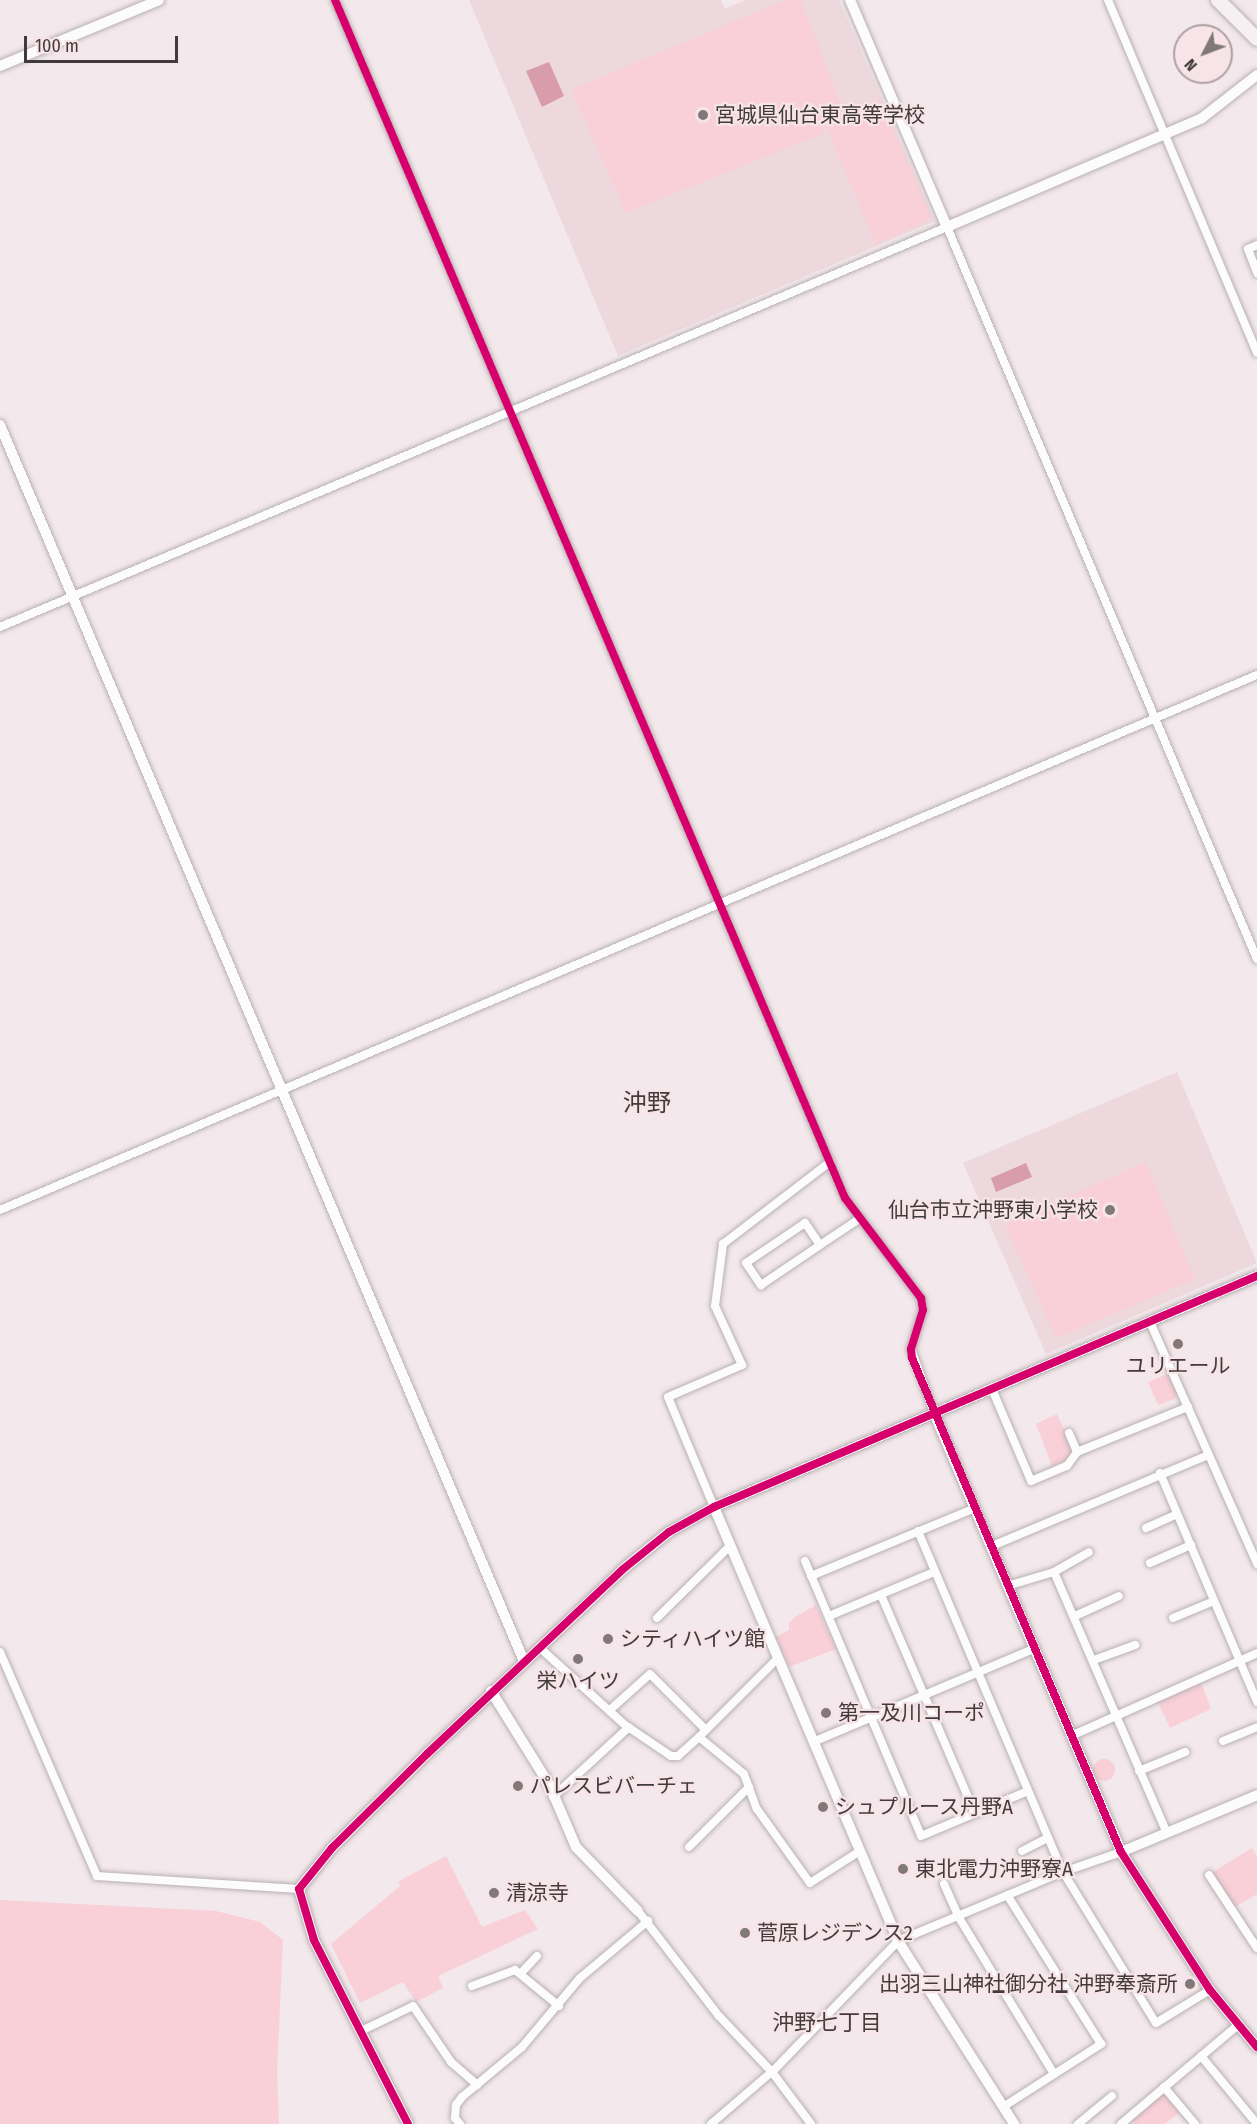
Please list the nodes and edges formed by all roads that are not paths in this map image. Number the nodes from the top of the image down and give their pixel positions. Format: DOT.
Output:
graph roads {
  1 [pos="159,0"];
  2 [pos="335,0"];
  3 [pos="850,0"];
  4 [pos="1108,0"];
  5 [pos="1218,0"];
  6 [pos="1257,39"];
  7 [pos="0,66"];
  8 [pos="1257,75"];
  9 [pos="1166,136"];
  10 [pos="947,227"];
  11 [pos="1257,245"];
  12 [pos="1257,273"];
  13 [pos="1257,353"];
  14 [pos="508,410"];
  15 [pos="0,425"];
  16 [pos="72,596"];
  17 [pos="0,627"];
  18 [pos="1257,675"];
  19 [pos="1154,718"];
  20 [pos="717,903"];
  21 [pos="1257,959"];
  22 [pos="280,1088"];
  23 [pos="830,1162"];
  24 [pos="0,1210"];
  25 [pos="859,1218"];
  26 [pos="820,1245"];
  27 [pos="1257,1276"];
  28 [pos="1150,1322"];
  29 [pos="992,1389"];
  30 [pos="1188,1407"];
  31 [pos="934,1413"];
  32 [pos="1069,1433"];
  33 [pos="1077,1452"];
  34 [pos="1209,1455"];
  35 [pos="1160,1473"];
  36 [pos="714,1508"];
  37 [pos="975,1508"];
  38 [pos="1177,1514"];
  39 [pos="1146,1528"];
  40 [pos="918,1531"];
  41 [pos="1191,1545"];
  42 [pos="730,1546"];
  43 [pos="992,1546"];
  44 [pos="1089,1552"];
  45 [pos="805,1561"];
  46 [pos="1150,1563"];
  47 [pos="1257,1564"];
  48 [pos="934,1572"];
  49 [pos="1054,1572"];
  50 [pos="812,1576"];
  51 [pos="1007,1586"];
  52 [pos="881,1595"];
  53 [pos="1119,1596"];
  54 [pos="1214,1601"];
  55 [pos="1075,1616"];
  56 [pos="829,1617"];
  57 [pos="657,1618"];
  58 [pos="1173,1618"];
  59 [pos="1135,1645"];
  60 [pos="538,1647"];
  61 [pos="1035,1648"];
  62 [pos="0,1652"];
  63 [pos="1257,1653"];
  64 [pos="777,1659"];
  65 [pos="524,1660"];
  66 [pos="1095,1660"];
  67 [pos="1239,1661"];
  68 [pos="978,1671"];
  69 [pos="491,1691"];
  70 [pos="923,1692"];
  71 [pos="1257,1702"];
  72 [pos="611,1709"];
  73 [pos="1116,1716"];
  74 [pos="872,1718"];
  75 [pos="1257,1726"];
  76 [pos="629,1727"];
  77 [pos="705,1729"];
  78 [pos="1071,1736"];
  79 [pos="699,1737"];
  80 [pos="1223,1740"];
  81 [pos="813,1742"];
  82 [pos="1185,1752"];
  83 [pos="1139,1771"];
  84 [pos="749,1787"];
  85 [pos="1028,1791"];
  86 [pos="1257,1795"];
  87 [pos="553,1797"];
  88 [pos="975,1813"];
  89 [pos="1166,1830"];
  90 [pos="1048,1838"];
  91 [pos="689,1847"];
  92 [pos="860,1851"];
  93 [pos="1022,1851"];
  94 [pos="1121,1852"];
  95 [pos="1063,1872"];
  96 [pos="1209,1875"];
  97 [pos="944,1884"];
  98 [pos="299,1888"];
  99 [pos="1007,1895"];
  100 [pos="638,1911"];
  101 [pos="958,1916"];
  102 [pos="648,1921"];
  103 [pos="898,1941"];
  104 [pos="1257,1948"];
  105 [pos="537,1956"];
  106 [pos="522,1972"];
  107 [pos="472,1986"];
  108 [pos="1210,1990"];
  109 [pos="559,2006"];
  110 [pos="1238,2025"];
  111 [pos="363,2030"];
  112 [pos="1256,2042"];
  113 [pos="1201,2056"];
  114 [pos="772,2072"];
  115 [pos="1054,2074"];
  116 [pos="477,2085"];
  117 [pos="1164,2087"];
  118 [pos="1112,2096"];
  119 [pos="1003,2107"];
  120 [pos="1125,2123"];
  121 [pos="408,2124"];
  122 [pos="460,2124"];
  123 [pos="711,2124"];
  124 [pos="811,2124"];
  125 [pos="1014,2124"];
  126 [pos="1078,2124"];
  127 [pos="1195,2124"];
  128 [pos="1257,2124"];
  1 -- 7 [label="street"];
  2 -- 14 [label="street"];
  3 -- 10 [label="street"];
  4 -- 9 [label="street"];
  5 -- 6 [label="main road"];
  8 -- 9 [label="street"];
  9 -- 10 [label="street"];
  9 -- 13 [label="street"];
  10 -- 14 [label="street"];
  10 -- 19 [label="street"];
  11 -- 12 [label="street"];
  14 -- 16 [label="street"];
  14 -- 20 [label="street"];
  15 -- 16 [label="street"];
  16 -- 17 [label="street"];
  16 -- 22 [label="street"];
  18 -- 19 [label="street"];
  19 -- 20 [label="street"];
  19 -- 21 [label="street"];
  20 -- 22 [label="street"];
  20 -- 23 [label="street"];
  22 -- 24 [label="street"];
  22 -- 65 [label="street"];
  23 -- 25 [label="street"];
  23 -- 36 [label="street"];
  25 -- 26 [label="street"];
  25 -- 31 [label="street"];
  26 -- 26 [label="street"];
  27 -- 28 [label="street"];
  28 -- 29 [label="street"];
  28 -- 30 [label="street"];
  29 -- 31 [label="street"];
  29 -- 33 [label="street"];
  30 -- 33 [label="street"];
  30 -- 34 [label="street"];
  31 -- 36 [label="street"];
  31 -- 37 [label="street"];
  32 -- 33 [label="street"];
  34 -- 35 [label="street"];
  34 -- 47 [label="street"];
  35 -- 38 [label="street"];
  35 -- 43 [label="street"];
  36 -- 42 [label="street"];
  36 -- 60 [label="street"];
  37 -- 40 [label="street"];
  37 -- 43 [label="street"];
  38 -- 39 [label="street"];
  38 -- 41 [label="street"];
  40 -- 48 [label="street"];
  40 -- 50 [label="street"];
  41 -- 46 [label="street"];
  41 -- 54 [label="street"];
  42 -- 57 [label="street"];
  42 -- 64 [label="street"];
  43 -- 51 [label="street"];
  44 -- 49 [label="street"];
  45 -- 50 [label="street"];
  48 -- 52 [label="street"];
  48 -- 68 [label="street"];
  49 -- 51 [label="street"];
  49 -- 55 [label="street"];
  50 -- 56 [label="street"];
  51 -- 61 [label="street"];
  52 -- 56 [label="street"];
  52 -- 70 [label="street"];
  53 -- 55 [label="street"];
  54 -- 58 [label="street"];
  54 -- 67 [label="street"];
  55 -- 66 [label="street"];
  56 -- 74 [label="street"];
  59 -- 66 [label="street"];
  60 -- 65 [label="street"];
  60 -- 72 [label="street"];
  61 -- 68 [label="street"];
  61 -- 78 [label="street"];
  62 -- 98 [label="street"];
  63 -- 67 [label="street"];
  64 -- 77 [label="street"];
  64 -- 81 [label="street"];
  65 -- 69 [label="street"];
  66 -- 73 [label="street"];
  67 -- 71 [label="street"];
  67 -- 73 [label="street"];
  68 -- 70 [label="street"];
  68 -- 85 [label="street"];
  69 -- 87 [label="street"];
  69 -- 98 [label="street"];
  70 -- 74 [label="street"];
  70 -- 88 [label="street"];
  72 -- 76 [label="street"];
  72 -- 77 [label="street"];
  73 -- 78 [label="street"];
  73 -- 83 [label="street"];
  74 -- 81 [label="street"];
  74 -- 88 [label="street"];
  75 -- 80 [label="street"];
  76 -- 79 [label="street"];
  76 -- 87 [label="street"];
  77 -- 79 [label="street"];
  78 -- 94 [label="street"];
  79 -- 84 [label="street"];
  81 -- 92 [label="street"];
  82 -- 83 [label="street"];
  83 -- 89 [label="street"];
  84 -- 91 [label="street"];
  84 -- 92 [label="street"];
  85 -- 88 [label="street"];
  85 -- 90 [label="street"];
  86 -- 89 [label="street"];
  87 -- 100 [label="street"];
  89 -- 94 [label="street"];
  90 -- 93 [label="street"];
  90 -- 95 [label="street"];
  92 -- 103 [label="street"];
  94 -- 95 [label="street"];
  94 -- 108 [label="street"];
  95 -- 99 [label="street"];
  95 -- 108 [label="street"];
  96 -- 104 [label="street"];
  97 -- 101 [label="street"];
  98 -- 111 [label="street"];
  99 -- 101 [label="street"];
  99 -- 115 [label="street"];
  100 -- 102 [label="street"];
  101 -- 103 [label="street"];
  101 -- 115 [label="street"];
  102 -- 109 [label="street"];
  102 -- 114 [label="street"];
  103 -- 114 [label="street"];
  103 -- 119 [label="street"];
  105 -- 106 [label="street"];
  106 -- 107 [label="street"];
  106 -- 109 [label="street"];
  108 -- 110 [label="street"];
  109 -- 116 [label="street"];
  110 -- 112 [label="street"];
  110 -- 113 [label="street"];
  111 -- 116 [label="street"];
  111 -- 121 [label="street"];
  113 -- 117 [label="street"];
  113 -- 128 [label="street"];
  114 -- 123 [label="street"];
  114 -- 124 [label="street"];
  115 -- 119 [label="street"];
  116 -- 122 [label="street"];
  117 -- 120 [label="street"];
  117 -- 127 [label="street"];
  118 -- 126 [label="street"];
  119 -- 125 [label="street"];
}
